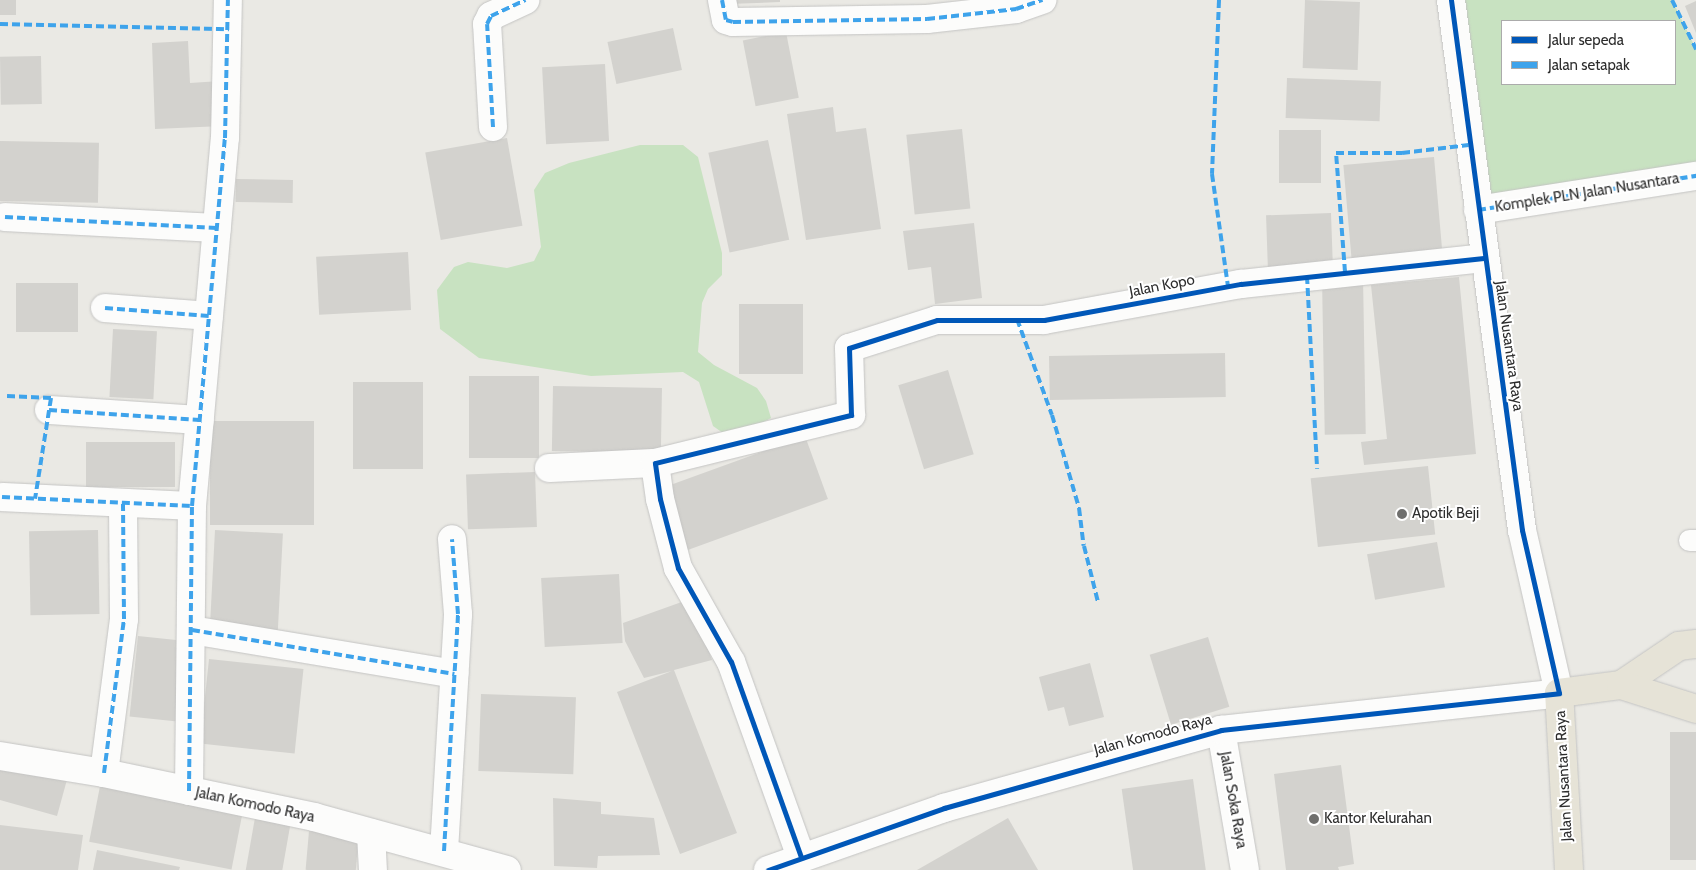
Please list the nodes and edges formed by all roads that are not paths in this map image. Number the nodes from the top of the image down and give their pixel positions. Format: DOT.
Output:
graph roads {
  1 [pos="228,0"];
  2 [pos="525,0"];
  3 [pos="722,0"];
  4 [pos="1042,0"];
  5 [pos="1451,0"];
  6 [pos="493,127"];
  7 [pos="1696,176"];
  8 [pos="1478,210"];
  9 [pos="5,217"];
  10 [pos="218,228"];
  11 [pos="1484,258"];
  12 [pos="105,308"];
  13 [pos="209,316"];
  14 [pos="49,410"];
  15 [pos="200,420"];
  16 [pos="655,463"];
  17 [pos="549,468"];
  18 [pos="2,497"];
  19 [pos="123,504"];
  20 [pos="192,506"];
  21 [pos="452,539"];
  22 [pos="192,630"];
  23 [pos="1696,644"];
  24 [pos="454,674"];
  25 [pos="1621,685"];
  26 [pos="1559,693"];
  27 [pos="1696,709"];
  28 [pos="1221,730"];
  29 [pos="0,756"];
  30 [pos="104,773"];
  31 [pos="189,791"];
  32 [pos="370,833"];
  33 [pos="444,851"];
  34 [pos="801,857"];
  35 [pos="373,870"];
  36 [pos="507,870"];
  37 [pos="768,870"];
  38 [pos="1245,870"];
  39 [pos="1569,870"];
  1 -- 10 [label="street"];
  2 -- 6 [label="street"];
  3 -- 4 [label="street"];
  5 -- 8 [label="street, Jalan Nusantara Raya"];
  7 -- 8 [label="street, Komplek PLN Jalan Nusantara"];
  8 -- 11 [label="street, Jalan Nusantara Raya"];
  9 -- 10 [label="street"];
  10 -- 13 [label="street"];
  11 -- 16 [label="street, Jalan Kopo"];
  11 -- 26 [label="street, Jalan Nusantara Raya"];
  12 -- 13 [label="street"];
  13 -- 15 [label="street"];
  14 -- 15 [label="street"];
  15 -- 20 [label="street"];
  16 -- 17 [label="street"];
  16 -- 34 [label="street"];
  18 -- 19 [label="street"];
  19 -- 20 [label="street"];
  19 -- 30 [label="street"];
  20 -- 22 [label="street"];
  21 -- 24 [label="street"];
  22 -- 24 [label="street"];
  22 -- 31 [label="street"];
  23 -- 25 [label="highway"];
  24 -- 33 [label="street"];
  25 -- 26 [label="highway"];
  25 -- 27 [label="highway"];
  26 -- 28 [label="street, Jalan Komodo Raya"];
  26 -- 39 [label="highway, Jalan Nusantara Raya"];
  28 -- 34 [label="street, Jalan Komodo Raya"];
  28 -- 38 [label="street, Jalan Soka Raya"];
  29 -- 30 [label="street, Jalan Komodo Raya"];
  30 -- 31 [label="street, Jalan Komodo Raya"];
  31 -- 32 [label="street, Jalan Komodo Raya"];
  32 -- 33 [label="street, Jalan Komodo Raya"];
  32 -- 35 [label="street"];
  33 -- 36 [label="street, Jalan Komodo Raya"];
  34 -- 37 [label="street, Jalan Komodo Raya"];
}
